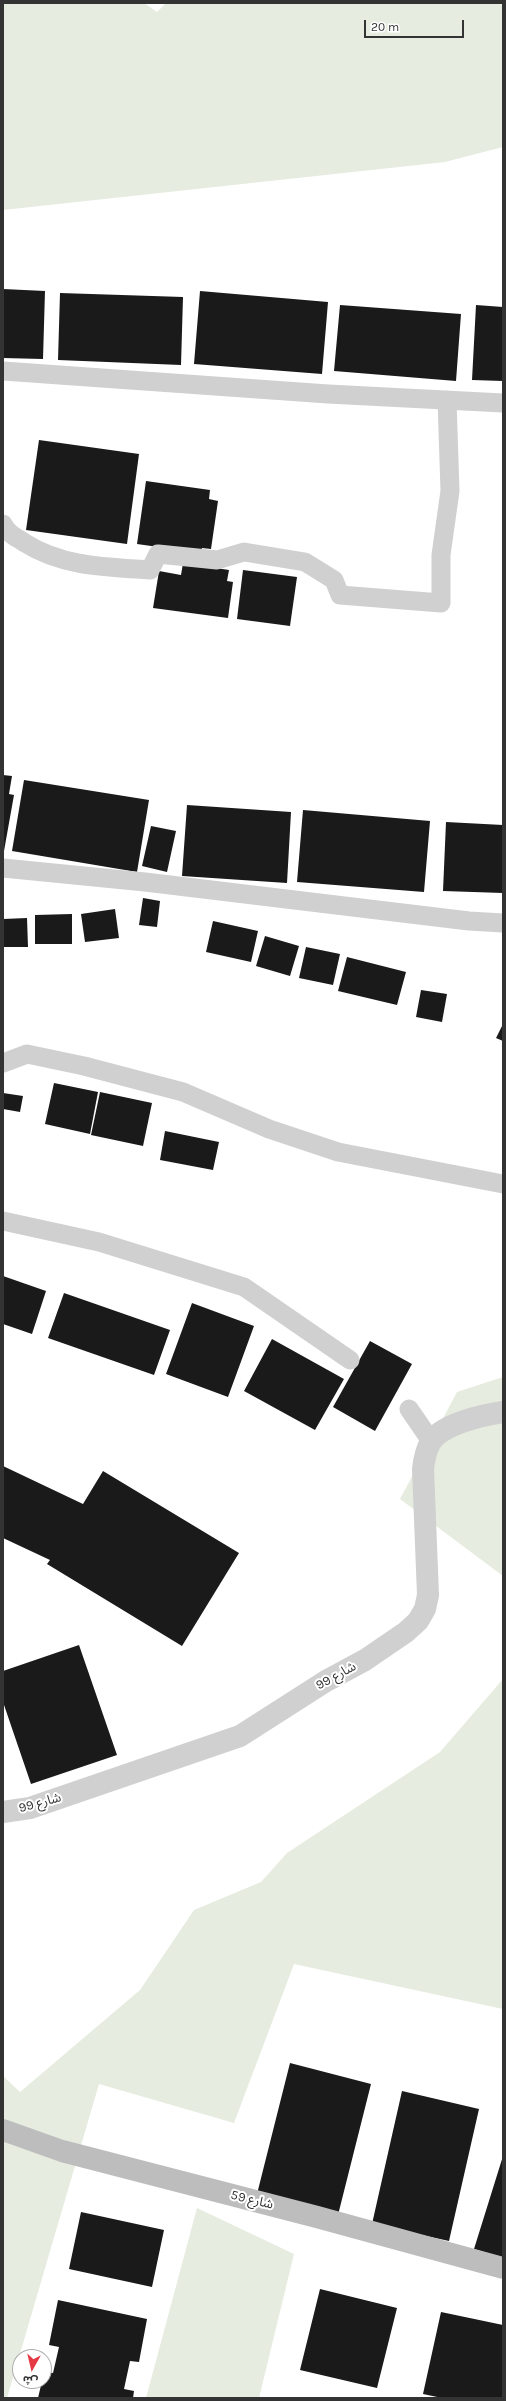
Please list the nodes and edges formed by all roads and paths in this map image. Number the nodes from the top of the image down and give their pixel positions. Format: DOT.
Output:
graph roads {
  1 [pos="3,371"];
  2 [pos="447,400"];
  3 [pos="503,403"];
  4 [pos="3,524"];
  5 [pos="3,868"];
  6 [pos="503,923"];
  7 [pos="3,1063"];
  8 [pos="503,1184"];
  9 [pos="3,1221"];
  10 [pos="350,1360"];
  11 [pos="409,1409"];
  12 [pos="503,1412"];
  13 [pos="431,1441"];
  14 [pos="3,1812"];
  15 [pos="3,2130"];
  16 [pos="503,2268"];
  1 -- 2 [label="lane"];
  2 -- 3 [label="lane"];
  2 -- 4 [label="lane"];
  5 -- 6 [label="lane"];
  7 -- 8 [label="lane"];
  9 -- 10 [label="lane"];
  11 -- 13 [label="lane"];
  12 -- 13 [label="street"];
  13 -- 14 [label="street, شارع 99"];
  15 -- 16 [label="street, شارع 59"];
}
